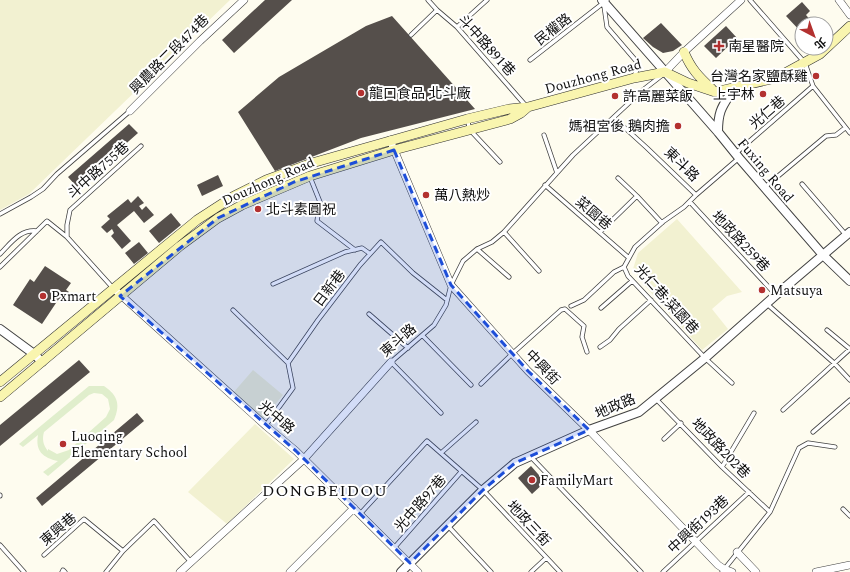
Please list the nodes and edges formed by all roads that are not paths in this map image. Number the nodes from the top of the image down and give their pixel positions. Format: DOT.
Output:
graph roads {
  1 [pos="244,0"];
  2 [pos="428,0"];
  3 [pos="487,0"];
  4 [pos="741,0"];
  5 [pos="750,0"];
  6 [pos="839,0"];
  7 [pos="605,1"];
  8 [pos="437,10"];
  9 [pos="850,14"];
  10 [pos="850,26"];
  11 [pos="457,27"];
  12 [pos="411,35"];
  13 [pos="684,52"];
  14 [pos="530,60"];
  15 [pos="805,64"];
  16 [pos="665,72"];
  17 [pos="634,78"];
  18 [pos="813,86"];
  19 [pos="734,88"];
  20 [pos="715,92"];
  21 [pos="528,107"];
  22 [pos="130,112"];
  23 [pos="614,118"];
  24 [pos="467,119"];
  25 [pos="845,128"];
  26 [pos="470,130"];
  27 [pos="718,132"];
  28 [pos="850,133"];
  29 [pos="544,135"];
  30 [pos="390,140"];
  31 [pos="141,146"];
  32 [pos="394,150"];
  33 [pos="737,156"];
  34 [pos="500,162"];
  35 [pos="557,173"];
  36 [pos="310,176"];
  37 [pos="618,178"];
  38 [pos="802,184"];
  39 [pos="545,185"];
  40 [pos="764,188"];
  41 [pos="637,196"];
  42 [pos="696,196"];
  43 [pos="690,202"];
  44 [pos="0,214"];
  45 [pos="662,223"];
  46 [pos="37,231"];
  47 [pos="504,232"];
  48 [pos="600,232"];
  49 [pos="848,234"];
  50 [pos="67,237"];
  51 [pos="174,238"];
  52 [pos="180,246"];
  53 [pos="477,249"];
  54 [pos="355,250"];
  55 [pos="369,253"];
  56 [pos="0,254"];
  57 [pos="823,255"];
  58 [pos="629,258"];
  59 [pos="0,267"];
  60 [pos="624,267"];
  61 [pos="539,271"];
  62 [pos="509,278"];
  63 [pos="632,281"];
  64 [pos="850,281"];
  65 [pos="273,284"];
  66 [pos="451,285"];
  67 [pos="113,288"];
  68 [pos="776,295"];
  69 [pos="120,296"];
  70 [pos="447,300"];
  71 [pos="651,300"];
  72 [pos="766,303"];
  73 [pos="571,306"];
  74 [pos="601,308"];
  75 [pos="233,310"];
  76 [pos="369,314"];
  77 [pos="0,329"];
  78 [pos="827,330"];
  79 [pos="423,336"];
  80 [pos="600,347"];
  81 [pos="408,348"];
  82 [pos="587,352"];
  83 [pos="513,353"];
  84 [pos="34,354"];
  85 [pos="705,358"];
  86 [pos="42,362"];
  87 [pos="391,362"];
  88 [pos="288,363"];
  89 [pos="834,363"];
  90 [pos="850,380"];
  91 [pos="0,382"];
  92 [pos="732,383"];
  93 [pos="481,384"];
  94 [pos="471,385"];
  95 [pos="0,397"];
  96 [pos="656,399"];
  97 [pos="850,400"];
  98 [pos="783,410"];
  99 [pos="441,413"];
  100 [pos="754,413"];
  101 [pos="476,422"];
  102 [pos="681,423"];
  103 [pos="266,426"];
  104 [pos="589,430"];
  105 [pos="813,432"];
  106 [pos="664,439"];
  107 [pos="835,447"];
  108 [pos="441,453"];
  109 [pos="530,456"];
  110 [pos="304,459"];
  111 [pos="722,467"];
  112 [pos="461,472"];
  113 [pos="483,490"];
  114 [pos="749,492"];
  115 [pos="354,508"];
  116 [pos="843,509"];
  117 [pos="770,512"];
  118 [pos="360,514"];
  119 [pos="850,516"];
  120 [pos="447,525"];
  121 [pos="696,542"];
  122 [pos="0,545"];
  123 [pos="394,548"];
  124 [pos="123,551"];
  125 [pos="737,552"];
  126 [pos="44,555"];
  127 [pos="546,558"];
  128 [pos="191,562"];
  129 [pos="410,563"];
  130 [pos="850,565"];
  131 [pos="723,571"];
  132 [pos="24,572"];
  133 [pos="62,572"];
  134 [pos="66,572"];
  135 [pos="106,572"];
  136 [pos="180,572"];
  137 [pos="290,572"];
  138 [pos="401,572"];
  139 [pos="418,572"];
  140 [pos="491,572"];
  141 [pos="531,572"];
  142 [pos="560,572"];
  143 [pos="641,572"];
  144 [pos="663,572"];
  145 [pos="732,572"];
  146 [pos="756,572"];
  147 [pos="818,572"];
  1 -- 22 [label="street, 興農路二段474巷"];
  2 -- 8 [label="lane, 斗中路891巷"];
  3 -- 11 [label="lane"];
  4 -- 13 [label="street"];
  5 -- 15 [label="lane"];
  6 -- 9 [label="street"];
  7 -- 14 [label="lane, 民權路"];
  7 -- 16 [label="street, Fuxing Road"];
  7 -- 17 [label="lane"];
  8 -- 11 [label="lane, 斗中路891巷"];
  8 -- 12 [label="lane"];
  10 -- 15 [label="main road"];
  11 -- 21 [label="lane, 斗中路891巷"];
  13 -- 16 [label="street"];
  13 -- 20 [label="main road"];
  15 -- 18 [label="lane"];
  15 -- 19 [label="main road"];
  16 -- 17 [label="main road, Douzhong Road"];
  16 -- 20 [label="main road"];
  16 -- 23 [label="lane, 東斗路"];
  16 -- 27 [label="street, Fuxing Road"];
  17 -- 21 [label="main road, Douzhong Road"];
  18 -- 25 [label="lane"];
  18 -- 33 [label="lane, 光仁巷"];
  19 -- 20 [label="main road"];
  19 -- 27 [label="street"];
  21 -- 24 [label="main road, Douzhong Road"];
  21 -- 26 [label="main road, Douzhong Road"];
  22 -- 44 [label="lane"];
  23 -- 35 [label="lane, 東斗路"];
  23 -- 42 [label="lane, 東斗路"];
  24 -- 26 [label="lane"];
  24 -- 30 [label="main road, Douzhong Road"];
  25 -- 28 [label="lane"];
  25 -- 40 [label="lane"];
  26 -- 32 [label="main road, Douzhong Road"];
  26 -- 34 [label="lane"];
  27 -- 33 [label="street, Fuxing Road"];
  29 -- 35 [label="lane"];
  30 -- 32 [label="street, 中興街"];
  30 -- 51 [label="main road, Douzhong Road"];
  31 -- 50 [label="lane, 斗中路755巷"];
  32 -- 36 [label="main road, Douzhong Road"];
  32 -- 66 [label="street, 中興街"];
  33 -- 40 [label="street, Fuxing Road"];
  33 -- 42 [label="lane, 光仁巷;菜園巷"];
  35 -- 39 [label="lane, 東斗路"];
  36 -- 52 [label="main road, Douzhong Road"];
  36 -- 54 [label="lane"];
  37 -- 41 [label="lane"];
  38 -- 49 [label="lane"];
  39 -- 47 [label="lane, 東斗路"];
  39 -- 48 [label="lane, 菜園巷"];
  40 -- 57 [label="street, Fuxing Road"];
  41 -- 45 [label="lane"];
  41 -- 48 [label="lane"];
  42 -- 43 [label="lane, 光仁巷;菜園巷"];
  43 -- 45 [label="lane, 光仁巷;菜園巷"];
  43 -- 68 [label="lane, 地政路259巷"];
  45 -- 58 [label="lane, 光仁巷;菜園巷"];
  46 -- 50 [label="lane"];
  46 -- 56 [label="lane"];
  46 -- 59 [label="lane"];
  47 -- 53 [label="lane, 東斗路"];
  47 -- 61 [label="lane"];
  48 -- 58 [label="lane, 菜園巷"];
  49 -- 57 [label="street, 地政路"];
  50 -- 67 [label="lane"];
  51 -- 52 [label="main road"];
  51 -- 67 [label="main road, Douzhong Road"];
  52 -- 69 [label="main road, Douzhong Road"];
  53 -- 62 [label="lane"];
  53 -- 66 [label="lane, 東斗路"];
  54 -- 55 [label="lane"];
  54 -- 65 [label="lane"];
  55 -- 70 [label="lane, 日新巷"];
  55 -- 88 [label="lane, 日新巷"];
  57 -- 64 [label="street, Fuxing Road"];
  57 -- 68 [label="street, 地政路"];
  58 -- 60 [label="lane, 光仁巷;菜園巷"];
  60 -- 63 [label="lane, 光仁巷;菜園巷"];
  60 -- 73 [label="lane"];
  63 -- 71 [label="lane, 光仁巷;菜園巷"];
  63 -- 74 [label="lane"];
  66 -- 70 [label="lane, 東斗路"];
  66 -- 83 [label="street, 中興街"];
  67 -- 69 [label="street, 光中路"];
  67 -- 84 [label="main road, Douzhong Road"];
  68 -- 72 [label="street, 地政路"];
  69 -- 86 [label="main road, Douzhong Road"];
  69 -- 103 [label="street, 光中路"];
  70 -- 79 [label="lane, 東斗路"];
  71 -- 80 [label="lane"];
  71 -- 85 [label="lane, 光仁巷;菜園巷"];
  72 -- 85 [label="street, 地政路"];
  72 -- 89 [label="lane"];
  75 -- 88 [label="lane"];
  76 -- 81 [label="lane"];
  77 -- 84 [label="street"];
  78 -- 89 [label="lane"];
  79 -- 81 [label="lane, 東斗路"];
  79 -- 94 [label="lane"];
  81 -- 87 [label="lane, 東斗路"];
  82 -- 83 [label="lane"];
  83 -- 93 [label="lane"];
  83 -- 104 [label="street, 中興街"];
  84 -- 86 [label="street"];
  84 -- 91 [label="main road, Douzhong Road"];
  85 -- 92 [label="lane, 光仁巷;菜園巷"];
  85 -- 96 [label="street, 地政路"];
  86 -- 95 [label="main road, Douzhong Road"];
  87 -- 99 [label="lane"];
  87 -- 110 [label="street, 東斗路"];
  88 -- 103 [label="lane"];
  89 -- 90 [label="lane"];
  89 -- 98 [label="lane"];
  96 -- 102 [label="lane, 地政路202巷"];
  96 -- 104 [label="street, 地政路"];
  97 -- 105 [label="lane"];
  100 -- 111 [label="lane"];
  101 -- 108 [label="lane"];
  102 -- 106 [label="lane"];
  102 -- 111 [label="lane, 地政路202巷"];
  103 -- 110 [label="street, 光中路"];
  104 -- 109 [label="street, 地政路"];
  104 -- 121 [label="street, 中興街"];
  107 -- 117 [label="lane"];
  108 -- 112 [label="lane, 地政三街"];
  108 -- 118 [label="lane, 地政三街"];
  109 -- 113 [label="street, 地政路"];
  109 -- 143 [label="lane"];
  110 -- 115 [label="street, 光中路"];
  110 -- 128 [label="street, 東斗路"];
  111 -- 114 [label="lane, 地政路202巷"];
  112 -- 113 [label="lane, 地政三街"];
  112 -- 123 [label="lane, 光中路97巷"];
  113 -- 120 [label="street, 地政路"];
  113 -- 127 [label="lane, 地政三街"];
  114 -- 117 [label="lane, 地政路202巷"];
  114 -- 121 [label="lane, 中興街193巷"];
  115 -- 118 [label="street, 光中路"];
  115 -- 137 [label="street"];
  116 -- 119 [label="lane"];
  117 -- 125 [label="lane"];
  118 -- 123 [label="street, 光中路"];
  120 -- 129 [label="street, 地政路"];
  120 -- 140 [label="lane"];
  121 -- 131 [label="street, 中興街"];
  121 -- 144 [label="lane, 中興街193巷"];
  122 -- 132 [label="lane"];
  123 -- 129 [label="street, 光中路"];
  124 -- 126 [label="lane, 東興巷"];
  124 -- 128 [label="lane"];
  124 -- 135 [label="lane"];
  125 -- 131 [label="lane"];
  125 -- 146 [label="street"];
  127 -- 141 [label="lane"];
  127 -- 142 [label="lane, 地政三街"];
  128 -- 136 [label="street, 東斗路"];
  129 -- 138 [label="street, 地政路"];
  129 -- 139 [label="street, 光中路"];
  130 -- 147 [label="street"];
  131 -- 145 [label="street, 中興街"];
  133 -- 134 [label="lane"];
}
